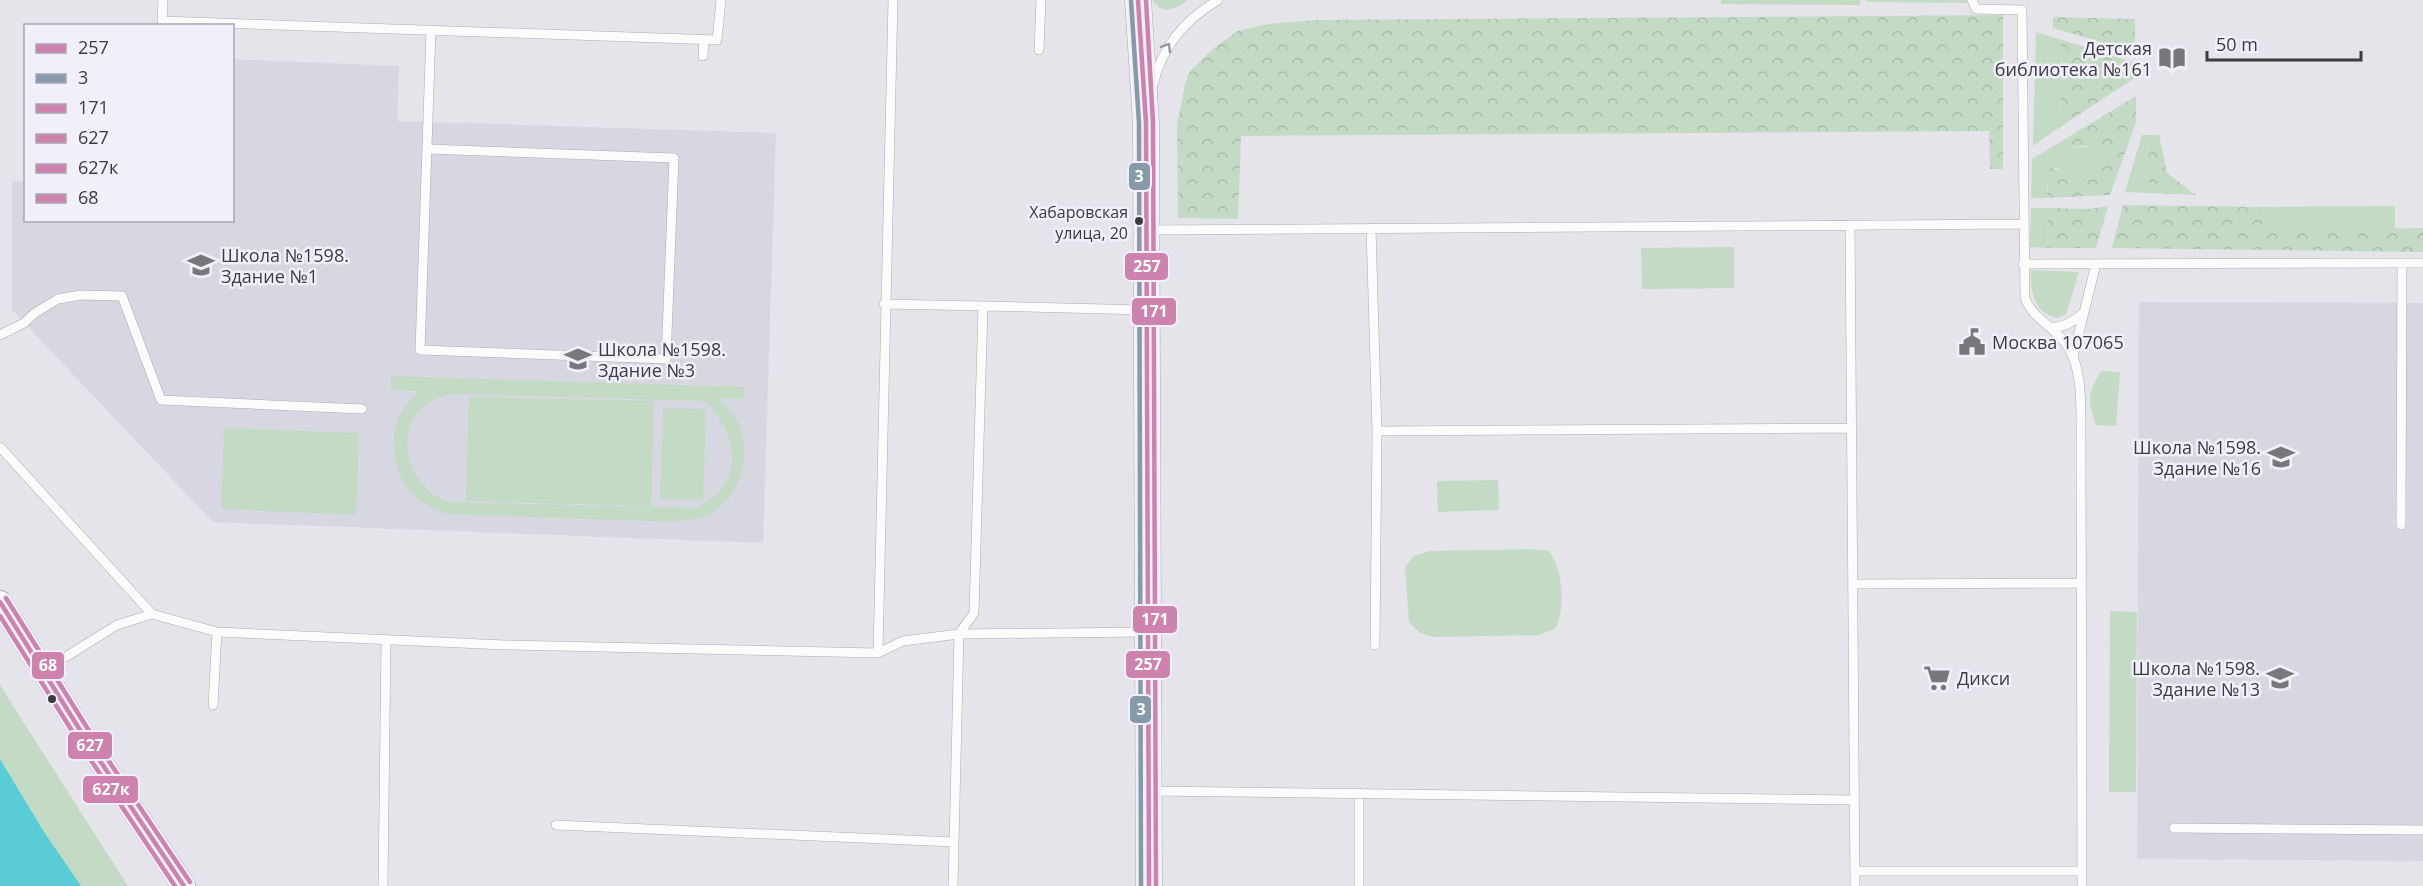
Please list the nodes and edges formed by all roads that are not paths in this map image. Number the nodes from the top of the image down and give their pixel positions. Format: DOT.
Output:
graph roads {
  1 [pos="163,0"];
  2 [pos="721,0"];
  3 [pos="893,0"];
  4 [pos="1041,0"];
  5 [pos="1138,0"];
  6 [pos="1218,0"];
  7 [pos="1972,0"];
  8 [pos="431,30"];
  9 [pos="704,40"];
  10 [pos="1039,50"];
  11 [pos="704,56"];
  12 [pos="1146,123"];
  13 [pos="427,149"];
  14 [pos="2024,224"];
  15 [pos="1850,225"];
  16 [pos="1371,228"];
  17 [pos="1147,230"];
  18 [pos="2402,263"];
  19 [pos="2423,263"];
  20 [pos="2023,264"];
  21 [pos="2096,264"];
  22 [pos="884,304"];
  23 [pos="983,306"];
  24 [pos="1147,310"];
  25 [pos="2085,311"];
  26 [pos="2051,328"];
  27 [pos="0,335"];
  28 [pos="2073,357"];
  29 [pos="362,409"];
  30 [pos="1852,428"];
  31 [pos="1377,431"];
  32 [pos="0,447"];
  33 [pos="2401,525"];
  34 [pos="2081,583"];
  35 [pos="1853,584"];
  36 [pos="0,602"];
  37 [pos="152,614"];
  38 [pos="217,632"];
  39 [pos="1147,632"];
  40 [pos="959,634"];
  41 [pos="386,641"];
  42 [pos="1375,645"];
  43 [pos="878,653"];
  44 [pos="42,671"];
  45 [pos="213,705"];
  46 [pos="1149,791"];
  47 [pos="1359,793"];
  48 [pos="1854,800"];
  49 [pos="556,825"];
  50 [pos="2174,828"];
  51 [pos="2423,830"];
  52 [pos="954,842"];
  53 [pos="2082,871"];
  54 [pos="1855,872"];
  55 [pos="184,886"];
  56 [pos="383,886"];
  57 [pos="953,886"];
  58 [pos="1149,886"];
  59 [pos="1359,886"];
  60 [pos="1855,886"];
  61 [pos="2082,886"];
  1 -- 8 [label="lane"];
  2 -- 9 [label="lane"];
  3 -- 22 [label="lane"];
  4 -- 10 [label="lane"];
  5 -- 12 [label="main road"];
  12 -- 6 [label="lane, one-way"];
  7 -- 14 [label="lane"];
  8 -- 9 [label="lane"];
  8 -- 13 [label="lane"];
  9 -- 11 [label="lane"];
  12 -- 17 [label="main road"];
  13 -- 13 [label="lane"];
  14 -- 15 [label="lane"];
  14 -- 20 [label="lane"];
  15 -- 16 [label="lane"];
  15 -- 30 [label="lane"];
  16 -- 17 [label="lane"];
  16 -- 31 [label="lane"];
  17 -- 24 [label="main road"];
  18 -- 19 [label="lane"];
  18 -- 21 [label="lane"];
  18 -- 33 [label="lane"];
  20 -- 21 [label="lane"];
  20 -- 26 [label="lane"];
  21 -- 25 [label="lane"];
  22 -- 23 [label="lane"];
  22 -- 43 [label="lane"];
  23 -- 24 [label="lane"];
  23 -- 40 [label="lane"];
  24 -- 39 [label="main road"];
  25 -- 26 [label="lane"];
  25 -- 28 [label="lane"];
  26 -- 28 [label="lane"];
  27 -- 29 [label="lane"];
  28 -- 34 [label="lane"];
  30 -- 31 [label="lane"];
  30 -- 35 [label="lane"];
  31 -- 42 [label="lane"];
  32 -- 37 [label="lane"];
  34 -- 35 [label="lane"];
  34 -- 53 [label="lane"];
  35 -- 48 [label="lane"];
  36 -- 44 [label="street"];
  37 -- 38 [label="lane"];
  37 -- 44 [label="lane"];
  38 -- 41 [label="lane"];
  38 -- 45 [label="lane"];
  39 -- 40 [label="lane"];
  39 -- 46 [label="main road"];
  40 -- 43 [label="lane"];
  40 -- 52 [label="lane"];
  41 -- 43 [label="lane"];
  41 -- 56 [label="lane"];
  44 -- 55 [label="street"];
  46 -- 47 [label="lane"];
  46 -- 58 [label="main road"];
  47 -- 48 [label="lane"];
  47 -- 59 [label="lane"];
  48 -- 54 [label="lane"];
  49 -- 52 [label="lane"];
  50 -- 51 [label="lane"];
  52 -- 57 [label="lane"];
  53 -- 54 [label="lane"];
  53 -- 61 [label="lane"];
  54 -- 60 [label="lane"];
}
